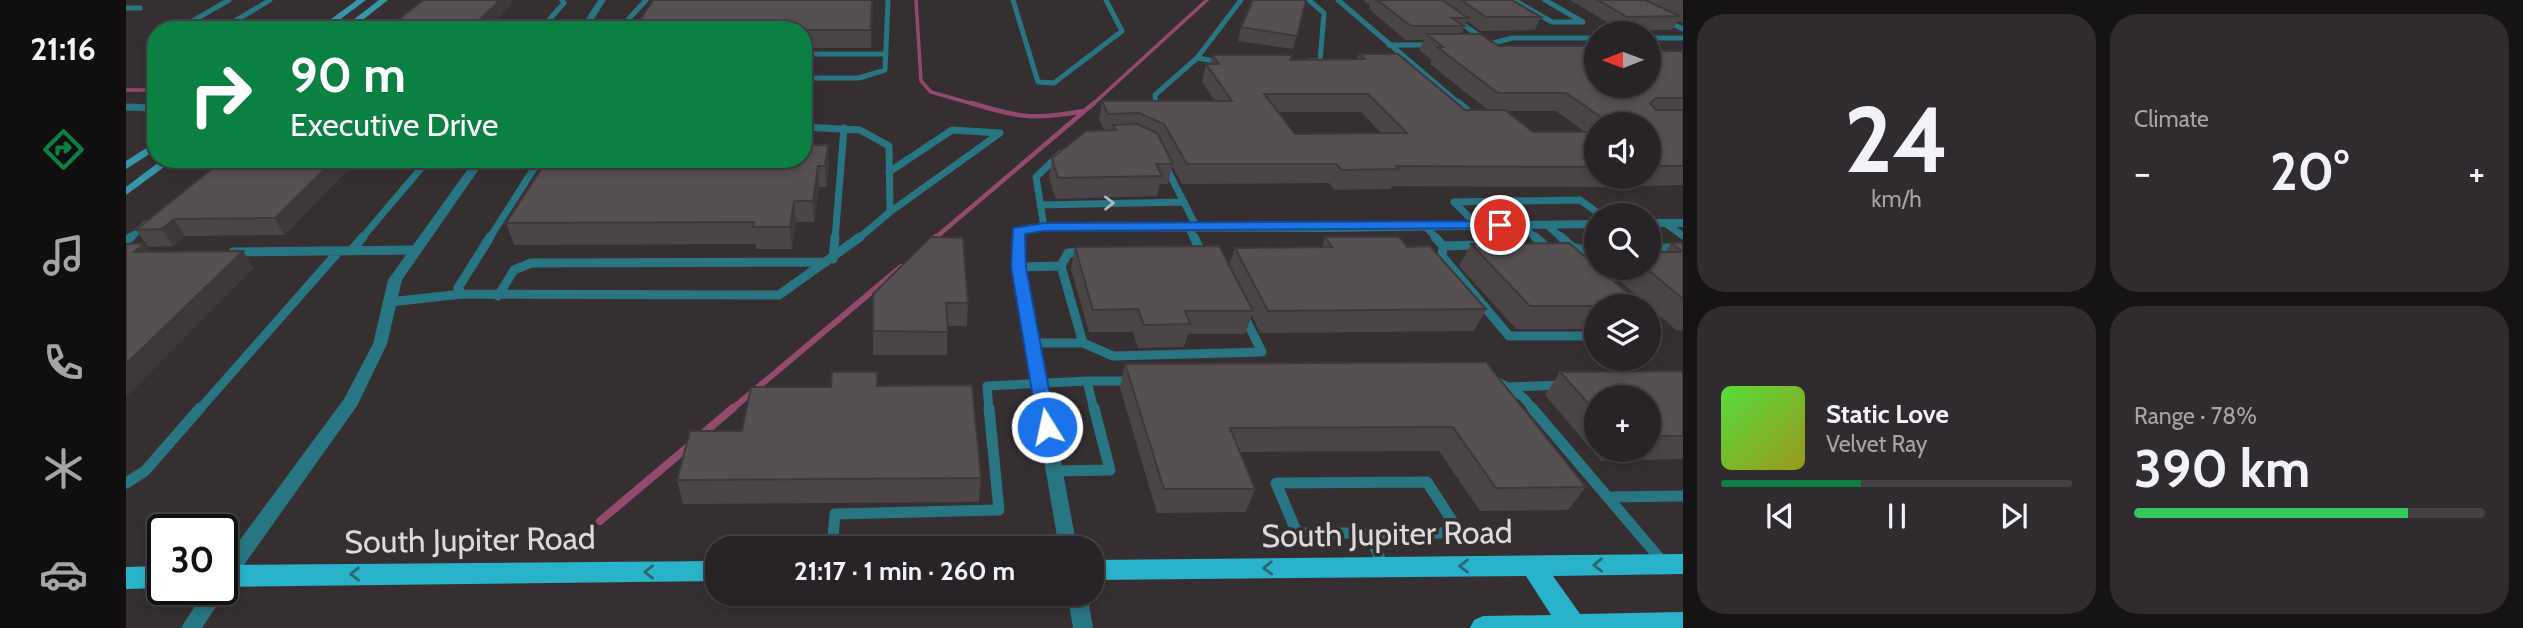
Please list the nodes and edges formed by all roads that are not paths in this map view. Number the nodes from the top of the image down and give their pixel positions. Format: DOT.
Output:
graph roads {
  1 [pos="229,0"];
  2 [pos="270,0"];
  3 [pos="362,0"];
  4 [pos="384,0"];
  5 [pos="562,0"];
  6 [pos="602,0"];
  7 [pos="646,0"];
  8 [pos="888,0"];
  9 [pos="1013,0"];
  10 [pos="1106,0"];
  11 [pos="1241,0"];
  12 [pos="1309,0"];
  13 [pos="1338,0"];
  14 [pos="1514,0"];
  15 [pos="1545,0"];
  16 [pos="126,8"];
  17 [pos="140,8"];
  18 [pos="1449,15"];
  19 [pos="1660,18"];
  20 [pos="193,21"];
  21 [pos="235,21"];
  22 [pos="333,21"];
  23 [pos="356,21"];
  24 [pos="548,21"];
  25 [pos="588,21"];
  26 [pos="632,21"];
  27 [pos="1683,29"];
  28 [pos="1584,38"];
  29 [pos="1661,38"];
  30 [pos="1683,38"];
  31 [pos="1389,45"];
  32 [pos="1441,45"];
  33 [pos="1479,45"];
  34 [pos="1492,45"];
  35 [pos="812,54"];
  36 [pos="886,54"];
  37 [pos="1197,58"];
  38 [pos="1295,61"];
  39 [pos="1232,62"];
  40 [pos="812,78"];
  41 [pos="1156,106"];
  42 [pos="126,107"];
  43 [pos="147,108"];
  44 [pos="1467,110"];
  45 [pos="812,127"];
  46 [pos="844,128"];
  47 [pos="1067,148"];
  48 [pos="147,151"];
  49 [pos="1162,159"];
  50 [pos="126,166"];
  51 [pos="158,168"];
  52 [pos="421,168"];
  53 [pos="475,168"];
  54 [pos="534,168"];
  55 [pos="889,172"];
  56 [pos="126,192"];
  57 [pos="1184,202"];
  58 [pos="1584,203"];
  59 [pos="1041,205"];
  60 [pos="890,212"];
  61 [pos="156,216"];
  62 [pos="1661,223"];
  63 [pos="1665,223"];
  64 [pos="1683,223"];
  65 [pos="1584,224"];
  66 [pos="1522,225"];
  67 [pos="1547,225"];
  68 [pos="1192,226"];
  69 [pos="1478,226"];
  70 [pos="1044,227"];
  71 [pos="1426,227"];
  72 [pos="1683,236"];
  73 [pos="126,241"];
  74 [pos="1531,245"];
  75 [pos="1544,245"];
  76 [pos="1443,246"];
  77 [pos="1493,246"];
  78 [pos="1661,248"];
  79 [pos="1683,248"];
  80 [pos="416,250"];
  81 [pos="1200,250"];
  82 [pos="1212,250"];
  83 [pos="1584,250"];
  84 [pos="340,251"];
  85 [pos="351,251"];
  86 [pos="1187,251"];
  87 [pos="1094,252"];
  88 [pos="219,253"];
  89 [pos="1562,258"];
  90 [pos="830,260"];
  91 [pos="1061,266"];
  92 [pos="1018,267"];
  93 [pos="462,294"];
  94 [pos="498,296"];
  95 [pos="390,302"];
  96 [pos="1240,307"];
  97 [pos="1584,337"];
  98 [pos="1032,343"];
  99 [pos="1083,343"];
  100 [pos="1479,379"];
  101 [pos="1087,381"];
  102 [pos="1143,381"];
  103 [pos="1039,383"];
  104 [pos="1574,385"];
  105 [pos="1506,387"];
  106 [pos="1055,471"];
  107 [pos="126,483"];
  108 [pos="1683,496"];
  109 [pos="1608,497"];
  110 [pos="1368,533"];
  111 [pos="832,536"];
  112 [pos="1067,536"];
  113 [pos="238,558"];
  114 [pos="1673,564"];
  115 [pos="1532,565"];
  116 [pos="1384,567"];
  117 [pos="1104,570"];
  118 [pos="705,571"];
  119 [pos="147,577"];
  120 [pos="126,578"];
  121 [pos="238,581"];
  122 [pos="206,605"];
  123 [pos="1079,606"];
  124 [pos="1683,624"];
  125 [pos="1573,627"];
  126 [pos="191,628"];
  127 [pos="1083,628"];
  128 [pos="1483,628"];
  1 -- 20 [label="lane"];
  2 -- 21 [label="lane"];
  3 -- 22 [label="main road"];
  4 -- 23 [label="main road"];
  5 -- 24 [label="lane"];
  6 -- 25 [label="street"];
  7 -- 26 [label="lane"];
  8 -- 36 [label="lane"];
  9 -- 10 [label="lane"];
  11 -- 37 [label="lane"];
  12 -- 38 [label="lane"];
  13 -- 31 [label="lane"];
  14 -- 15 [label="lane"];
  16 -- 17 [label="lane"];
  18 -- 34 [label="lane"];
  19 -- 27 [label="lane"];
  28 -- 34 [label="lane"];
  29 -- 30 [label="lane"];
  31 -- 32 [label="lane"];
  31 -- 44 [label="lane"];
  33 -- 34 [label="lane"];
  35 -- 36 [label="lane"];
  36 -- 40 [label="lane"];
  37 -- 39 [label="lane"];
  37 -- 41 [label="lane"];
  42 -- 43 [label="lane"];
  45 -- 46 [label="lane"];
  46 -- 55 [label="lane"];
  46 -- 90 [label="lane"];
  47 -- 59 [label="lane"];
  48 -- 50 [label="main road"];
  49 -- 57 [label="lane"];
  51 -- 56 [label="main road"];
  52 -- 85 [label="lane"];
  53 -- 80 [label="street"];
  54 -- 93 [label="lane"];
  55 -- 60 [label="lane"];
  55 -- 60 [label="lane"];
  59 -- 57 [label="lane, one-way"];
  57 -- 68 [label="lane"];
  58 -- 69 [label="lane"];
  59 -- 70 [label="lane"];
  60 -- 90 [label="lane"];
  61 -- 73 [label="lane"];
  62 -- 63 [label="street"];
  63 -- 64 [label="street"];
  63 -- 72 [label="lane"];
  65 -- 67 [label="street"];
  66 -- 67 [label="street"];
  66 -- 69 [label="street"];
  66 -- 75 [label="lane"];
  67 -- 83 [label="lane"];
  68 -- 70 [label="street"];
  68 -- 71 [label="street"];
  68 -- 81 [label="lane"];
  69 -- 71 [label="street"];
  70 -- 92 [label="street"];
  71 -- 76 [label="lane"];
  74 -- 75 [label="lane"];
  75 -- 89 [label="lane"];
  76 -- 77 [label="lane"];
  76 -- 97 [label="lane"];
  78 -- 79 [label="lane"];
  80 -- 85 [label="lane"];
  80 -- 95 [label="street"];
  81 -- 82 [label="lane"];
  81 -- 86 [label="lane"];
  84 -- 85 [label="lane"];
  84 -- 88 [label="lane"];
  84 -- 107 [label="lane"];
  87 -- 91 [label="lane"];
  90 -- 94 [label="lane"];
  90 -- 94 [label="lane"];
  91 -- 92 [label="lane"];
  91 -- 99 [label="lane"];
  92 -- 98 [label="street"];
  93 -- 94 [label="lane"];
  93 -- 95 [label="lane"];
  95 -- 113 [label="street"];
  96 -- 99 [label="lane"];
  98 -- 99 [label="lane"];
  98 -- 103 [label="street"];
  100 -- 105 [label="lane"];
  101 -- 102 [label="lane"];
  101 -- 103 [label="lane"];
  101 -- 106 [label="lane"];
  103 -- 106 [label="street"];
  103 -- 111 [label="lane"];
  104 -- 105 [label="lane"];
  105 -- 109 [label="lane"];
  106 -- 112 [label="street"];
  108 -- 109 [label="lane"];
  109 -- 114 [label="lane"];
  110 -- 110 [label="lane"];
  110 -- 116 [label="lane"];
  114 -- 115 [label="main road, South Jupiter Road, one-way"];
  115 -- 116 [label="main road, South Jupiter Road, one-way"];
  115 -- 125 [label="main road"];
  116 -- 117 [label="main road, South Jupiter Road, one-way"];
  118 -- 121 [label="main road, South Jupiter Road, one-way"];
  119 -- 120 [label="main road"];
  122 -- 126 [label="street"];
  123 -- 127 [label="street"];
  124 -- 125 [label="main road"];
  125 -- 128 [label="main road"];
}
